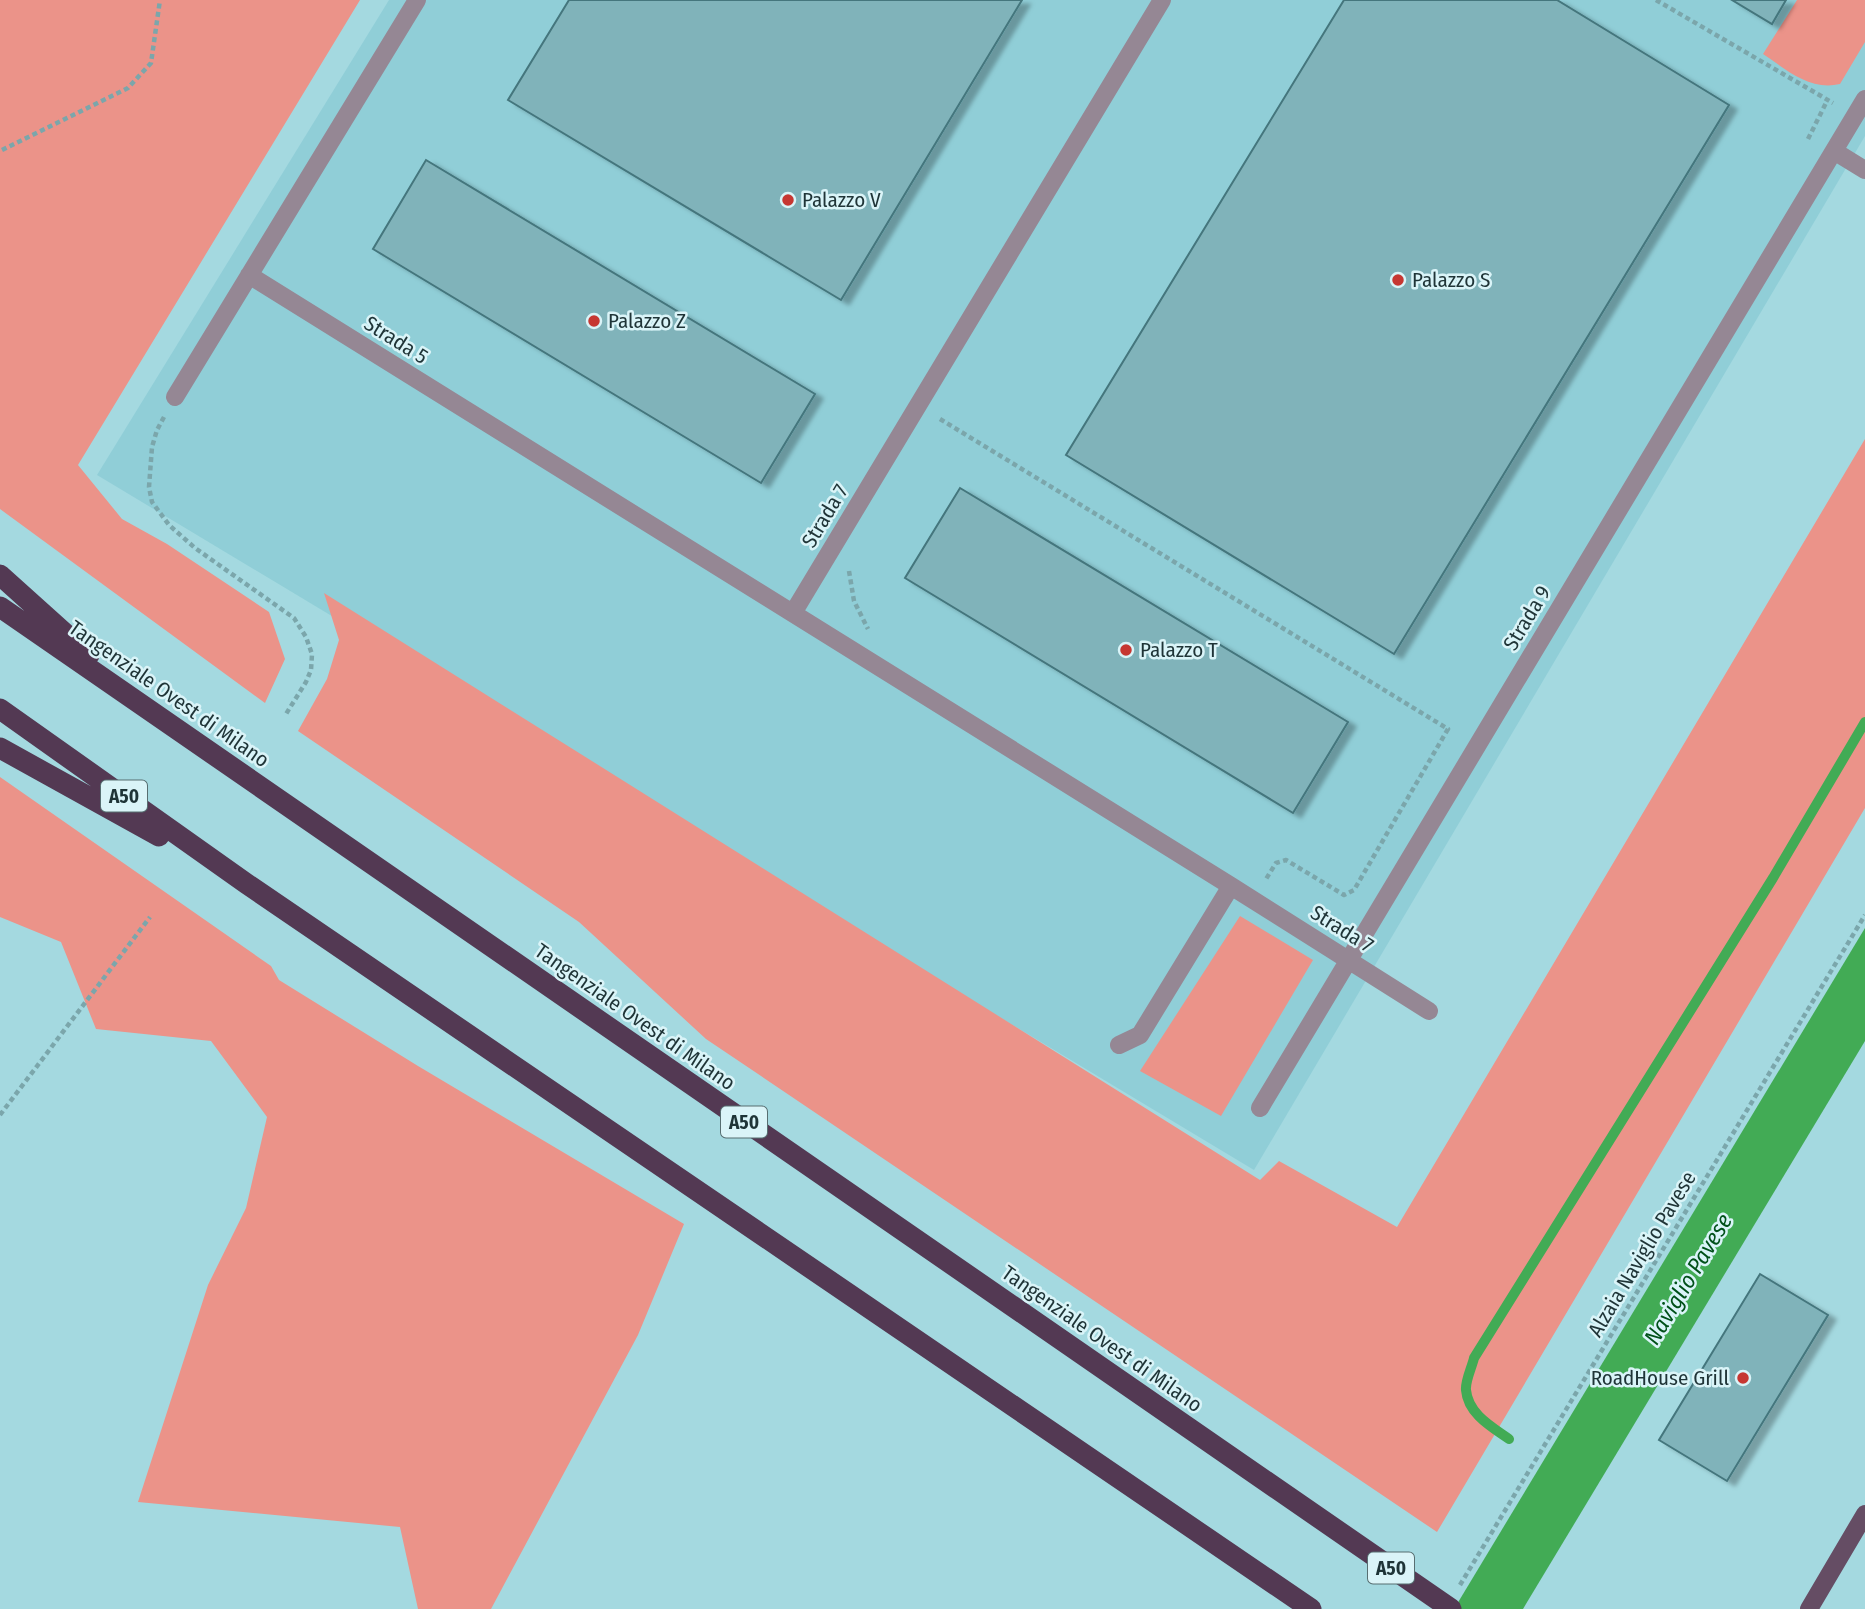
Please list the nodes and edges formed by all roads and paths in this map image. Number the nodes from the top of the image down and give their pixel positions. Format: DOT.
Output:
graph roads {
  1 [pos="160,0"];
  2 [pos="417,0"];
  3 [pos="1162,0"];
  4 [pos="1656,0"];
  5 [pos="1827,101"];
  6 [pos="1861,106"];
  7 [pos="2,150"];
  8 [pos="1802,150"];
  9 [pos="1834,151"];
  10 [pos="1865,170"];
  11 [pos="249,275"];
  12 [pos="175,397"];
  13 [pos="933,415"];
  14 [pos="847,563"];
  15 [pos="0,575"];
  16 [pos="0,607"];
  17 [pos="793,613"];
  18 [pos="869,629"];
  19 [pos="0,709"];
  20 [pos="286,714"];
  21 [pos="156,715"];
  22 [pos="0,748"];
  23 [pos="1264,881"];
  24 [pos="247,884"];
  25 [pos="1231,886"];
  26 [pos="1865,915"];
  27 [pos="150,917"];
  28 [pos="1349,960"];
  29 [pos="1429,1011"];
  30 [pos="1119,1045"];
  31 [pos="1260,1108"];
  32 [pos="0,1115"];
  33 [pos="1865,1514"];
  34 [pos="1460,1585"];
  35 [pos="1311,1609"];
  36 [pos="1451,1609"];
  37 [pos="1809,1609"];
  1 -- 7 [label="path"];
  2 -- 11 [label="lane"];
  3 -- 17 [label="lane, Strada 7"];
  4 -- 5 [label="path"];
  5 -- 6 [label="path"];
  5 -- 8 [label="path"];
  6 -- 9 [label="lane, Strada 9"];
  9 -- 10 [label="lane"];
  9 -- 28 [label="lane, Strada 9"];
  11 -- 12 [label="lane"];
  11 -- 17 [label="lane, Strada 5"];
  12 -- 20 [label="path"];
  13 -- 23 [label="path"];
  14 -- 18 [label="path"];
  15 -- 21 [label="highway"];
  16 -- 21 [label="highway, Tangenziale Ovest di Milano / A50"];
  17 -- 25 [label="lane, Strada 7"];
  19 -- 24 [label="highway, A50"];
  21 -- 36 [label="highway, Tangenziale Ovest di Milano / A50"];
  22 -- 24 [label="highway"];
  24 -- 35 [label="highway, A50"];
  25 -- 28 [label="lane, Strada 7"];
  25 -- 30 [label="lane"];
  26 -- 34 [label="path, Alzaia Naviglio Pavese"];
  27 -- 32 [label="path"];
  28 -- 29 [label="lane, Strada 7"];
  28 -- 31 [label="lane, Strada 9"];
  33 -- 37 [label="main road"];
}
